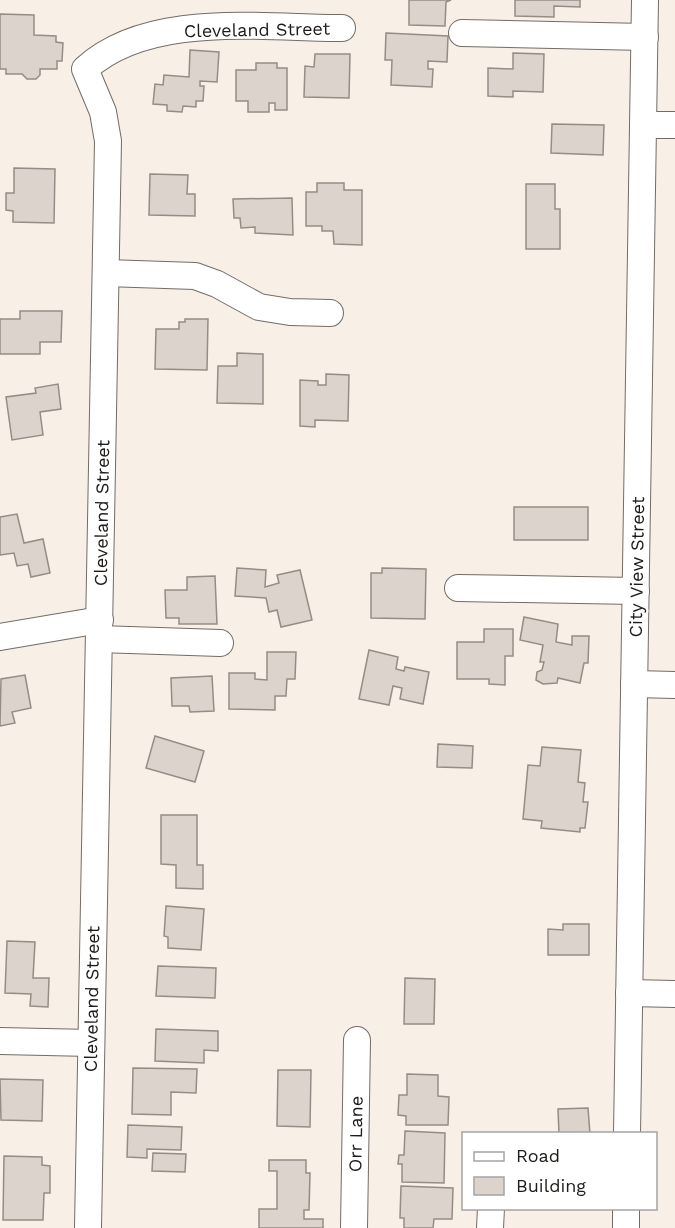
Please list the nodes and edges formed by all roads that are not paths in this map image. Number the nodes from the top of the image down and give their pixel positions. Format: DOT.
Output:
graph roads {
  1 [pos="645,0"];
  2 [pos="342,28"];
  3 [pos="462,33"];
  4 [pos="645,37"];
  5 [pos="645,124"];
  6 [pos="675,125"];
  7 [pos="106,273"];
  8 [pos="330,313"];
  9 [pos="458,588"];
  10 [pos="636,591"];
  11 [pos="99,629"];
  12 [pos="0,637"];
  13 [pos="220,643"];
  14 [pos="634,684"];
  15 [pos="675,685"];
  16 [pos="629,993"];
  17 [pos="675,994"];
  18 [pos="357,1040"];
  19 [pos="0,1041"];
  20 [pos="91,1043"];
  21 [pos="627,1132"];
  22 [pos="491,1210"];
  23 [pos="626,1210"];
  24 [pos="88,1228"];
  25 [pos="354,1228"];
  26 [pos="490,1228"];
  27 [pos="626,1228"];
  1 -- 4 [label="street, City View Street"];
  2 -- 7 [label="street, Cleveland Street"];
  3 -- 4 [label="street"];
  4 -- 5 [label="street, City View Street"];
  5 -- 6 [label="street"];
  5 -- 10 [label="street, City View Street"];
  7 -- 8 [label="street"];
  7 -- 11 [label="street, Cleveland Street"];
  9 -- 10 [label="street"];
  10 -- 14 [label="street, City View Street"];
  11 -- 12 [label="street"];
  11 -- 13 [label="street"];
  11 -- 20 [label="street, Cleveland Street"];
  14 -- 15 [label="street"];
  14 -- 16 [label="street, City View Street"];
  16 -- 17 [label="street"];
  16 -- 21 [label="street, City View Street"];
  18 -- 25 [label="street, Orr Lane"];
  19 -- 20 [label="street"];
  20 -- 24 [label="street, Cleveland Street"];
  22 -- 26 [label="street"];
  23 -- 27 [label="street"];
}
